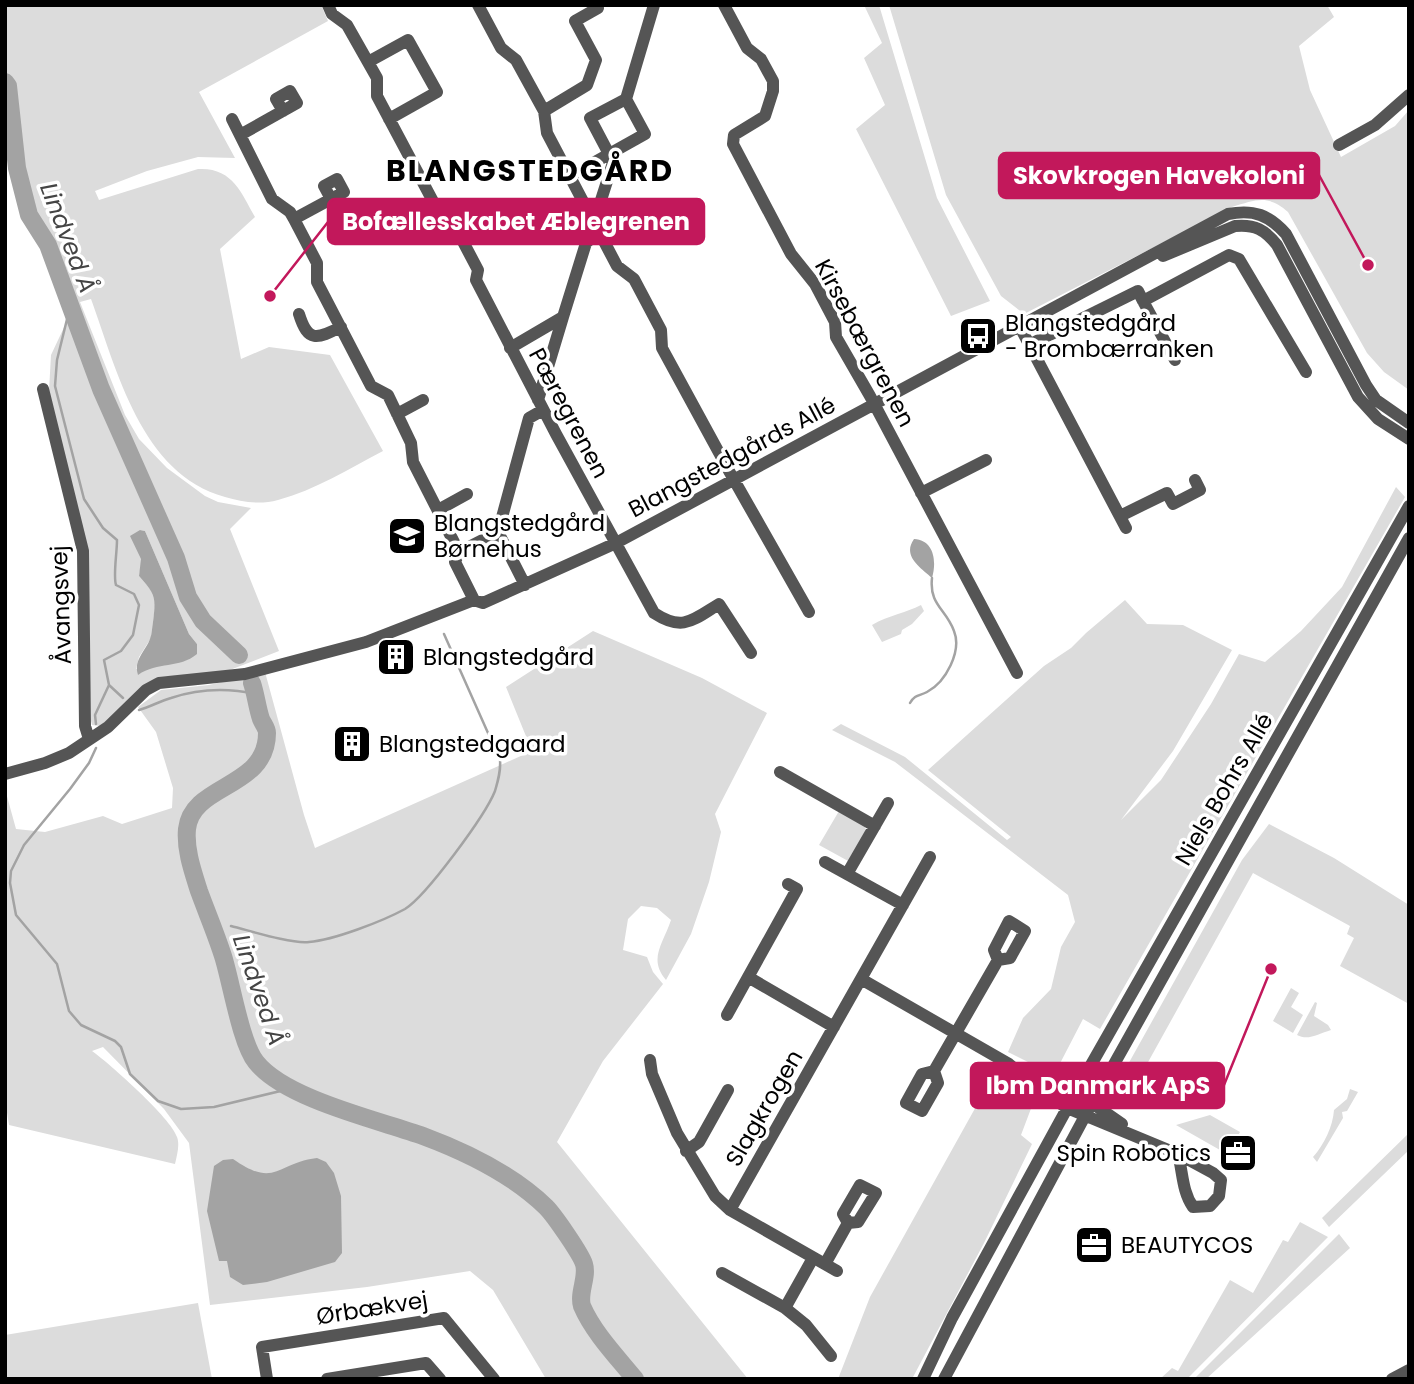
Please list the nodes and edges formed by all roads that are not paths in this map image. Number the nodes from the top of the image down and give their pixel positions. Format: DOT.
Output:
graph roads {
  1 [pos="328,5"];
  2 [pos="478,5"];
  3 [pos="653,5"];
  4 [pos="724,5"];
  5 [pos="598,8"];
  6 [pos="368,62"];
  7 [pos="1409,94"];
  8 [pos="626,99"];
  9 [pos="544,110"];
  10 [pos="283,111"];
  11 [pos="232,119"];
  12 [pos="389,119"];
  13 [pos="240,135"];
  14 [pos="1339,145"];
  15 [pos="612,152"];
  16 [pos="570,176"];
  17 [pos="331,199"];
  18 [pos="294,219"];
  19 [pos="596,227"];
  20 [pos="1130,269"];
  21 [pos="1143,301"];
  22 [pos="299,314"];
  23 [pos="563,317"];
  24 [pos="341,327"];
  25 [pos="1020,327"];
  26 [pos="1029,345"];
  27 [pos="510,348"];
  28 [pos="1175,360"];
  29 [pos="1306,372"];
  30 [pos="43,389"];
  31 [pos="423,400"];
  32 [pos="540,405"];
  33 [pos="874,405"];
  34 [pos="397,414"];
  35 [pos="1409,423"];
  36 [pos="1409,439"];
  37 [pos="986,460"];
  38 [pos="734,480"];
  39 [pos="1195,480"];
  40 [pos="921,493"];
  41 [pos="467,494"];
  42 [pos="1409,506"];
  43 [pos="438,510"];
  44 [pos="498,532"];
  45 [pos="1409,538"];
  46 [pos="616,543"];
  47 [pos="459,552"];
  48 [pos="525,585"];
  49 [pos="474,600"];
  50 [pos="809,612"];
  51 [pos="751,653"];
  52 [pos="1017,673"];
  53 [pos="89,739"];
  54 [pos="780,772"];
  55 [pos="5,774"];
  56 [pos="888,803"];
  57 [pos="875,826"];
  58 [pos="930,857"];
  59 [pos="825,862"];
  60 [pos="847,874"];
  61 [pos="788,884"];
  62 [pos="902,905"];
  63 [pos="998,960"];
  64 [pos="748,977"];
  65 [pos="861,979"];
  66 [pos="727,1015"];
  67 [pos="834,1027"];
  68 [pos="956,1033"];
  69 [pos="650,1060"];
  70 [pos="934,1071"];
  71 [pos="728,1090"];
  72 [pos="1080,1105"];
  73 [pos="687,1151"];
  74 [pos="1178,1154"];
  75 [pos="730,1210"];
  76 [pos="848,1223"];
  77 [pos="819,1261"];
  78 [pos="837,1271"];
  79 [pos="722,1273"];
  80 [pos="785,1308"];
  81 [pos="831,1356"];
  82 [pos="1409,1370"];
  83 [pos="267,1379"];
  84 [pos="327,1379"];
  85 [pos="440,1379"];
  86 [pos="494,1379"];
  87 [pos="923,1379"];
  88 [pos="944,1379"];
  89 [pos="1392,1379"];
  1 -- 6 [label="street, Pæregrenen"];
  2 -- 9 [label="street"];
  3 -- 8 [label="street"];
  4 -- 33 [label="street, Kirsebærgrenen"];
  5 -- 9 [label="street"];
  6 -- 12 [label="street, Pæregrenen"];
  6 -- 12 [label="street"];
  7 -- 14 [label="street"];
  8 -- 15 [label="street"];
  8 -- 15 [label="street"];
  9 -- 16 [label="street"];
  10 -- 13 [label="street"];
  11 -- 13 [label="street"];
  12 -- 27 [label="street, Pæregrenen"];
  13 -- 18 [label="street"];
  15 -- 16 [label="street"];
  15 -- 19 [label="street"];
  16 -- 19 [label="street"];
  17 -- 18 [label="street"];
  18 -- 24 [label="street"];
  19 -- 23 [label="street"];
  19 -- 38 [label="street"];
  20 -- 25 [label="street, Blangstedgårds Allé"];
  20 -- 35 [label="street, Blangstedgårds Allé"];
  20 -- 36 [label="street, Blangstedgårds Allé"];
  21 -- 26 [label="street"];
  21 -- 28 [label="street"];
  21 -- 29 [label="street"];
  22 -- 24 [label="street"];
  23 -- 27 [label="street"];
  23 -- 32 [label="street"];
  24 -- 34 [label="street"];
  25 -- 26 [label="street"];
  25 -- 33 [label="street, Blangstedgårds Allé"];
  26 -- 39 [label="street"];
  27 -- 32 [label="street, Pæregrenen"];
  30 -- 53 [label="street, Åvangsvej"];
  31 -- 34 [label="street"];
  32 -- 44 [label="street"];
  32 -- 46 [label="street, Pæregrenen"];
  33 -- 38 [label="street, Blangstedgårds Allé"];
  33 -- 40 [label="street, Kirsebærgrenen"];
  34 -- 43 [label="street"];
  37 -- 40 [label="street"];
  38 -- 46 [label="street, Blangstedgårds Allé"];
  38 -- 50 [label="street"];
  40 -- 52 [label="street, Kirsebærgrenen"];
  41 -- 43 [label="street"];
  42 -- 72 [label="street, Niels Bohrs Allé"];
  43 -- 47 [label="street"];
  44 -- 47 [label="street"];
  44 -- 48 [label="street"];
  45 -- 72 [label="street, Niels Bohrs Allé"];
  46 -- 48 [label="street, Blangstedgårds Allé"];
  46 -- 51 [label="street, Pæregrenen"];
  47 -- 49 [label="street"];
  48 -- 49 [label="street, Blangstedgårds Allé"];
  49 -- 53 [label="street, Blangstedgårds Allé"];
  53 -- 55 [label="street"];
  54 -- 57 [label="street"];
  56 -- 57 [label="street"];
  57 -- 60 [label="street"];
  58 -- 62 [label="street, Slagkrogen"];
  59 -- 60 [label="street"];
  60 -- 62 [label="street"];
  61 -- 64 [label="street"];
  62 -- 65 [label="street, Slagkrogen"];
  63 -- 68 [label="street"];
  64 -- 66 [label="street"];
  64 -- 67 [label="street"];
  65 -- 67 [label="street, Slagkrogen"];
  65 -- 68 [label="street"];
  67 -- 75 [label="street, Slagkrogen"];
  68 -- 70 [label="street"];
  68 -- 72 [label="street"];
  69 -- 73 [label="street, Slagkrogen"];
  71 -- 73 [label="street, Slagkrogen"];
  72 -- 74 [label="street"];
  72 -- 87 [label="street, Niels Bohrs Allé"];
  72 -- 88 [label="street, Niels Bohrs Allé"];
  73 -- 75 [label="street, Slagkrogen"];
  75 -- 77 [label="street, Slagkrogen"];
  76 -- 77 [label="street"];
  77 -- 78 [label="street, Slagkrogen"];
  77 -- 80 [label="street"];
  79 -- 80 [label="street"];
  80 -- 81 [label="street"];
  82 -- 89 [label="street"];
  83 -- 86 [label="street, Ørbækvej"];
  84 -- 85 [label="street"];
}
